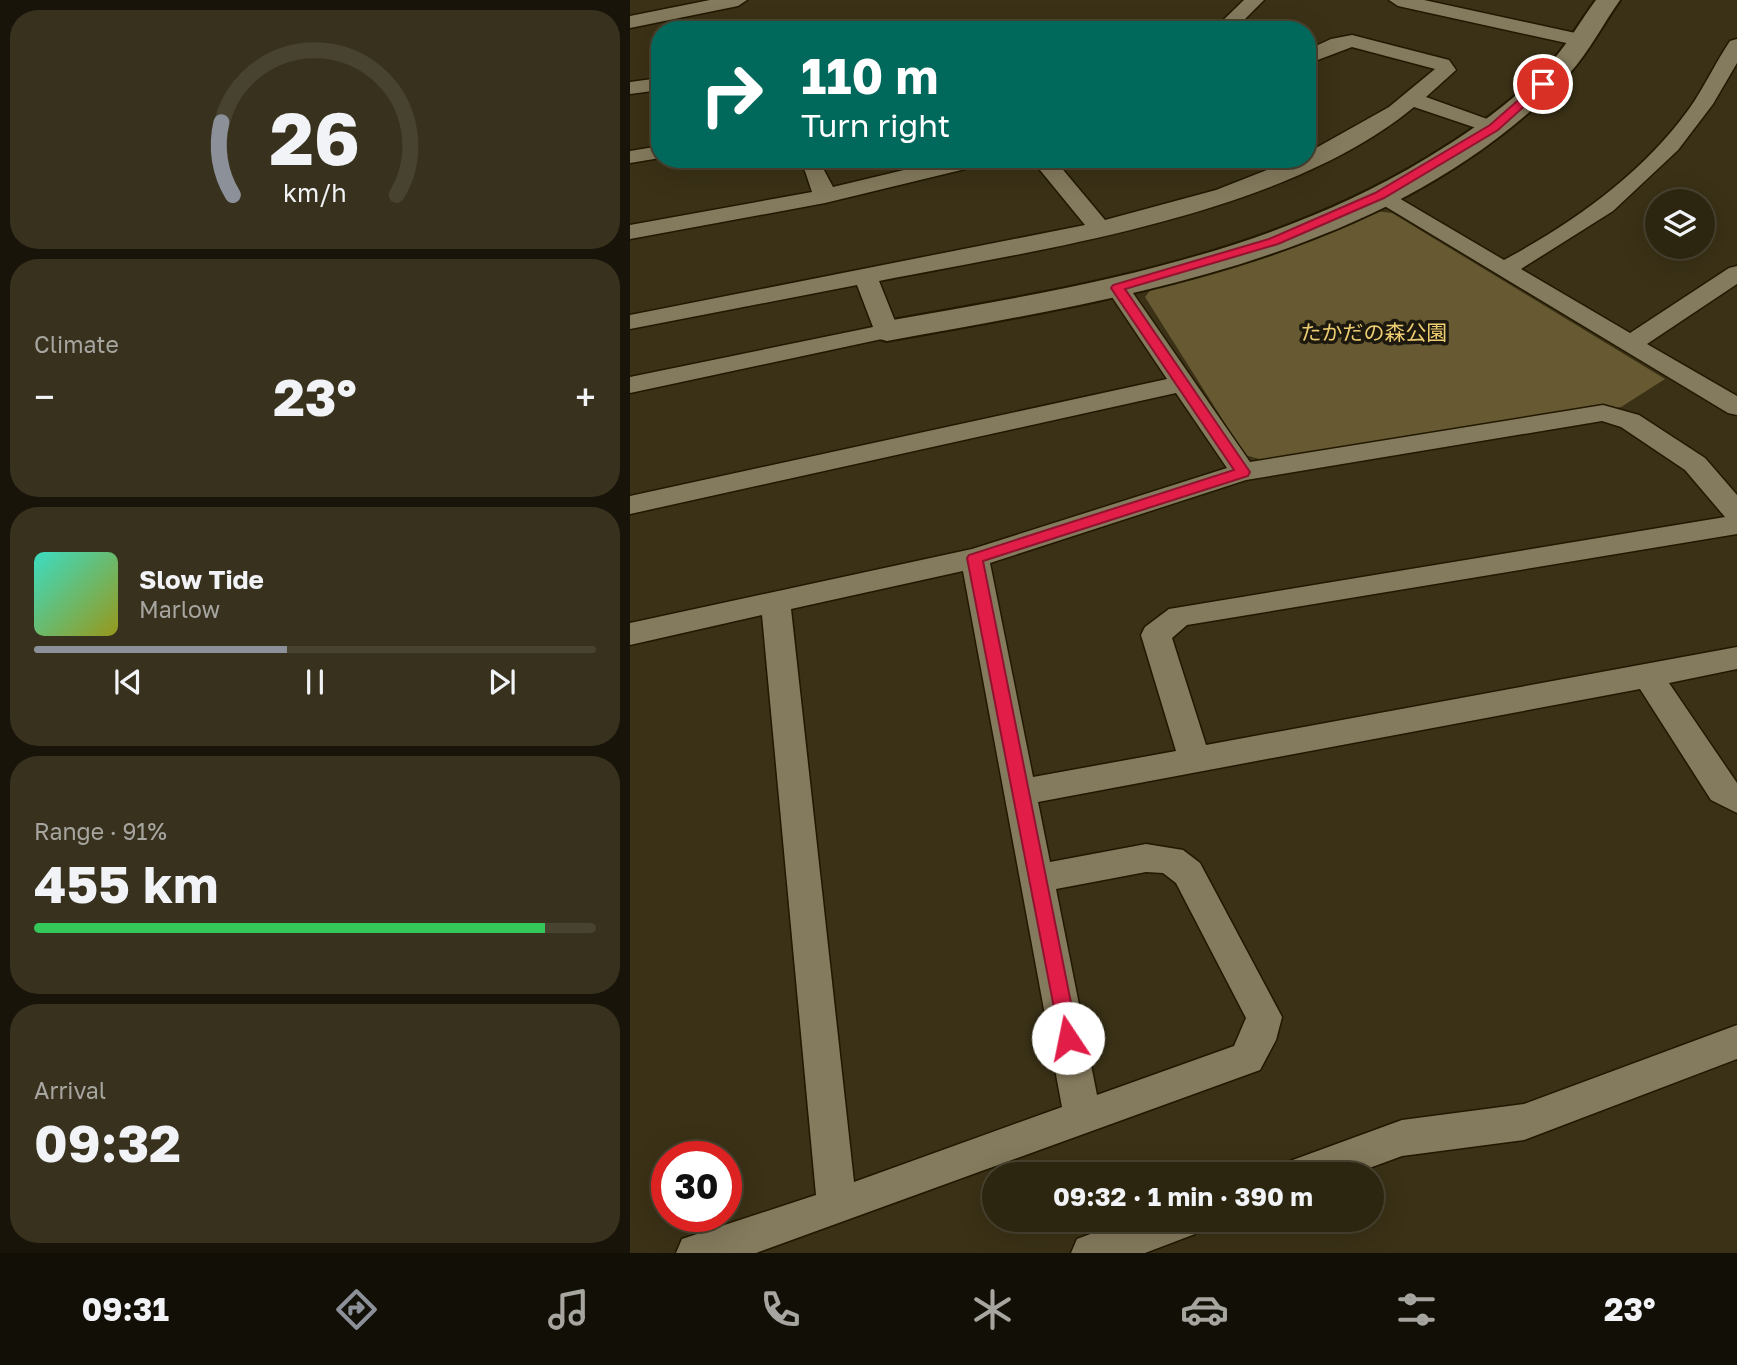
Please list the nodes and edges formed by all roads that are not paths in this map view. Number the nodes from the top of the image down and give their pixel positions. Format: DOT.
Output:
graph roads {
  1 [pos="738,0"];
  2 [pos="1255,0"];
  3 [pos="1398,0"];
  4 [pos="1608,0"];
  5 [pos="1454,6"];
  6 [pos="1232,21"];
  7 [pos="630,22"];
  8 [pos="1580,40"];
  9 [pos="1737,45"];
  10 [pos="1316,54"];
  11 [pos="651,85"];
  12 [pos="630,88"];
  13 [pos="1414,100"];
  14 [pos="1494,128"];
  15 [pos="651,154"];
  16 [pos="1316,156"];
  17 [pos="630,157"];
  18 [pos="814,168"];
  19 [pos="941,168"];
  20 [pos="1049,168"];
  21 [pos="1291,168"];
  22 [pos="1379,195"];
  23 [pos="825,196"];
  24 [pos="1100,229"];
  25 [pos="630,232"];
  26 [pos="1504,270"];
  27 [pos="1737,274"];
  28 [pos="866,277"];
  29 [pos="1118,288"];
  30 [pos="630,322"];
  31 [pos="887,331"];
  32 [pos="1630,344"];
  33 [pos="1182,383"];
  34 [pos="630,385"];
  35 [pos="1737,407"];
  36 [pos="1243,472"];
  37 [pos="630,505"];
  38 [pos="1737,513"];
  39 [pos="1737,525"];
  40 [pos="975,558"];
  41 [pos="775,600"];
  42 [pos="630,634"];
  43 [pos="1737,658"];
  44 [pos="1648,676"];
  45 [pos="1195,760"];
  46 [pos="1021,792"];
  47 [pos="1737,800"];
  48 [pos="1038,878"];
  49 [pos="1737,1042"];
  50 [pos="1083,1118"];
  51 [pos="1337,1162"];
  52 [pos="837,1206"];
  53 [pos="1148,1232"];
  54 [pos="696,1253"];
  55 [pos="1091,1253"];
  1 -- 7 [label="street"];
  2 -- 6 [label="street"];
  3 -- 5 [label="street"];
  4 -- 8 [label="street"];
  5 -- 8 [label="street"];
  8 -- 14 [label="street"];
  9 -- 26 [label="street"];
  10 -- 13 [label="street"];
  11 -- 12 [label="street"];
  13 -- 14 [label="street"];
  13 -- 16 [label="street"];
  14 -- 22 [label="street"];
  15 -- 17 [label="street"];
  18 -- 23 [label="street"];
  19 -- 23 [label="street"];
  20 -- 24 [label="street"];
  21 -- 24 [label="street"];
  22 -- 26 [label="street"];
  22 -- 29 [label="street"];
  23 -- 25 [label="street"];
  24 -- 28 [label="street"];
  26 -- 32 [label="street"];
  27 -- 32 [label="street"];
  28 -- 30 [label="street"];
  28 -- 31 [label="street"];
  29 -- 31 [label="street"];
  29 -- 33 [label="street"];
  31 -- 34 [label="street"];
  32 -- 35 [label="street"];
  33 -- 36 [label="street"];
  33 -- 37 [label="street"];
  36 -- 38 [label="street"];
  36 -- 40 [label="street"];
  39 -- 45 [label="street"];
  40 -- 41 [label="street"];
  40 -- 46 [label="street"];
  41 -- 42 [label="street"];
  41 -- 52 [label="street"];
  43 -- 44 [label="street"];
  44 -- 45 [label="street"];
  44 -- 47 [label="street"];
  45 -- 46 [label="street"];
  46 -- 48 [label="street"];
  48 -- 50 [label="street"];
  48 -- 50 [label="street"];
  49 -- 51 [label="street"];
  50 -- 52 [label="street"];
  52 -- 54 [label="street"];
  53 -- 55 [label="street"];
}
